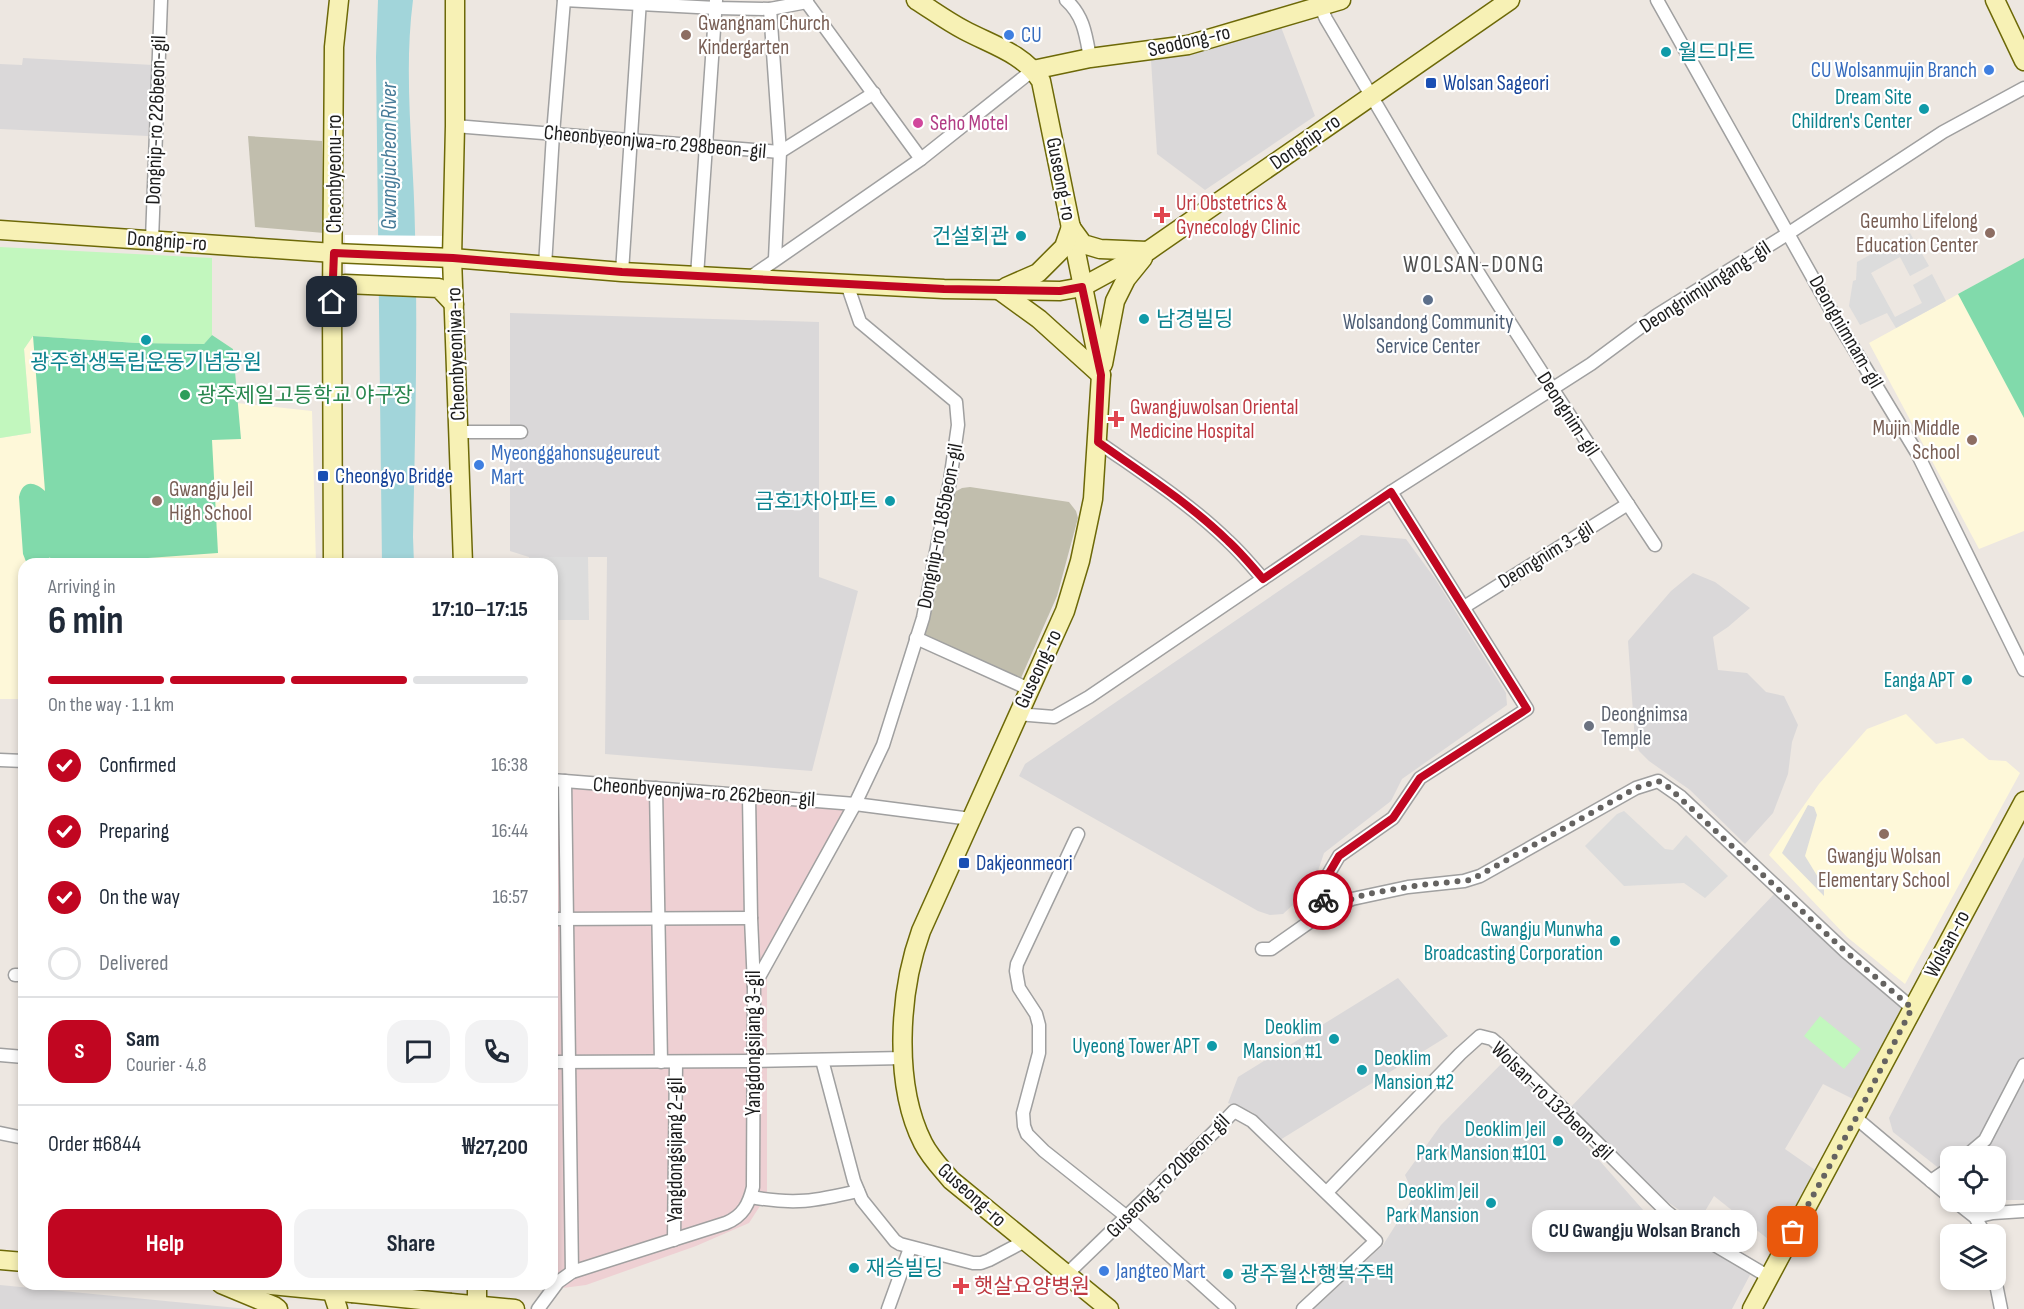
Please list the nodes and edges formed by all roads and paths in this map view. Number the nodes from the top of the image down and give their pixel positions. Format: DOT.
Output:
graph roads {
  1 [pos="161,0"];
  2 [pos="339,0"];
  3 [pos="455,0"];
  4 [pos="564,0"];
  5 [pos="916,0"];
  6 [pos="1066,0"];
  7 [pos="1341,0"];
  8 [pos="1510,0"];
  9 [pos="1657,0"];
  10 [pos="1995,0"];
  11 [pos="640,1"];
  12 [pos="806,1"];
  13 [pos="1319,3"];
  14 [pos="716,4"];
  15 [pos="770,9"];
  16 [pos="1090,58"];
  17 [pos="2024,61"];
  18 [pos="1033,70"];
  19 [pos="2024,88"];
  20 [pos="874,93"];
  21 [pos="1372,96"];
  22 [pos="456,126"];
  23 [pos="553,134"];
  24 [pos="630,141"];
  25 [pos="706,147"];
  26 [pos="780,152"];
  27 [pos="921,159"];
  28 [pos="1071,227"];
  29 [pos="0,230"];
  30 [pos="1789,233"];
  31 [pos="152,240"];
  32 [pos="1148,251"];
  33 [pos="339,253"];
  34 [pos="447,258"];
  35 [pos="775,259"];
  36 [pos="545,266"];
  37 [pos="622,272"];
  38 [pos="697,276"];
  39 [pos="748,279"];
  40 [pos="847,284"];
  41 [pos="1082,287"];
  42 [pos="338,289"];
  43 [pos="999,290"];
  44 [pos="454,304"];
  45 [pos="1101,375"];
  46 [pos="1551,388"];
  47 [pos="458,432"];
  48 [pos="521,432"];
  49 [pos="1098,442"];
  50 [pos="1391,492"];
  51 [pos="1628,504"];
  52 [pos="1655,545"];
  53 [pos="333,558"];
  54 [pos="463,558"];
  55 [pos="1263,579"];
  56 [pos="1464,607"];
  57 [pos="916,638"];
  58 [pos="2024,670"];
  59 [pos="1029,689"];
  60 [pos="1017,714"];
  61 [pos="0,760"];
  62 [pos="18,761"];
  63 [pos="558,780"];
  64 [pos="565,781"];
  65 [pos="656,788"];
  66 [pos="749,796"];
  67 [pos="2024,801"];
  68 [pos="855,804"];
  69 [pos="971,819"];
  70 [pos="1078,834"];
  71 [pos="1318,916"];
  72 [pos="658,918"];
  73 [pos="751,918"];
  74 [pos="558,919"];
  75 [pos="567,919"];
  76 [pos="1847,937"];
  77 [pos="1262,949"];
  78 [pos="1845,951"];
  79 [pos="754,986"];
  80 [pos="1912,1008"];
  81 [pos="0,1055"];
  82 [pos="18,1056"];
  83 [pos="904,1058"];
  84 [pos="822,1060"];
  85 [pos="569,1061"];
  86 [pos="754,1061"];
  87 [pos="558,1062"];
  88 [pos="661,1062"];
  89 [pos="676,1062"];
  90 [pos="2024,1065"];
  91 [pos="1856,1118"];
  92 [pos="0,1133"];
  93 [pos="18,1137"];
  94 [pos="1978,1146"];
  95 [pos="1940,1175"];
  96 [pos="1932,1181"];
  97 [pos="1940,1188"];
  98 [pos="858,1191"];
  99 [pos="1327,1192"];
  100 [pos="751,1197"];
  101 [pos="2024,1211"];
  102 [pos="1969,1212"];
  103 [pos="1128,1217"];
  104 [pos="1976,1217"];
  105 [pos="1980,1224"];
  106 [pos="674,1239"];
  107 [pos="1025,1241"];
  108 [pos="910,1248"];
  109 [pos="0,1260"];
  110 [pos="18,1262"];
  111 [pos="572,1272"];
  112 [pos="1066,1275"];
  113 [pos="1769,1277"];
  114 [pos="558,1282"];
  115 [pos="235,1290"];
  116 [pos="332,1290"];
  117 [pos="333,1290"];
  118 [pos="342,1290"];
  119 [pos="477,1290"];
  120 [pos="552,1290"];
  121 [pos="1997,1290"];
  122 [pos="477,1307"];
  123 [pos="278,1309"];
  124 [pos="330,1309"];
  125 [pos="338,1309"];
  126 [pos="515,1309"];
  127 [pos="538,1309"];
  128 [pos="888,1309"];
  129 [pos="1109,1309"];
  130 [pos="1229,1309"];
  131 [pos="1303,1309"];
  132 [pos="1752,1309"];
  133 [pos="2001,1309"];
  1 -- 31 [label="street, Dongnip-ro 226beon-gil"];
  2 -- 33 [label="street, Cheonbyeonu-ro"];
  3 -- 22 [label="street, Cheonbyeonjwa-ro"];
  4 -- 11 [label="street"];
  4 -- 23 [label="street"];
  5 -- 18 [label="street"];
  6 -- 16 [label="street"];
  7 -- 13 [label="street, Seodong-ro"];
  8 -- 21 [label="street, Dongnip-ro"];
  9 -- 30 [label="street, Deongnimnam-gil"];
  10 -- 17 [label="street"];
  11 -- 14 [label="street"];
  11 -- 24 [label="street"];
  12 -- 15 [label="street"];
  12 -- 20 [label="street"];
  13 -- 16 [label="street, Seodong-ro"];
  13 -- 21 [label="street, Deongnim-gil"];
  14 -- 15 [label="street"];
  14 -- 25 [label="street"];
  15 -- 26 [label="street"];
  16 -- 18 [label="street, Seodong-ro"];
  18 -- 27 [label="street"];
  18 -- 28 [label="street, Guseong-ro"];
  19 -- 30 [label="street, Deongnimjungang-gil"];
  20 -- 26 [label="street, Cheonbyeonjwa-ro 298beon-gil"];
  20 -- 27 [label="street"];
  21 -- 32 [label="street, Dongnip-ro"];
  21 -- 46 [label="street, Deongnim-gil"];
  22 -- 23 [label="street, Cheonbyeonjwa-ro 298beon-gil"];
  22 -- 34 [label="street, Cheonbyeonjwa-ro"];
  23 -- 24 [label="street, Cheonbyeonjwa-ro 298beon-gil"];
  23 -- 36 [label="street"];
  24 -- 25 [label="street, Cheonbyeonjwa-ro 298beon-gil"];
  24 -- 37 [label="street"];
  25 -- 26 [label="street, Cheonbyeonjwa-ro 298beon-gil"];
  25 -- 38 [label="street"];
  26 -- 35 [label="street"];
  27 -- 35 [label="street"];
  28 -- 32 [label="street"];
  28 -- 41 [label="street, Guseong-ro"];
  28 -- 43 [label="street"];
  29 -- 31 [label="street, Dongnip-ro"];
  30 -- 46 [label="street, Deongnimjungang-gil"];
  30 -- 58 [label="street, Deongnimnam-gil"];
  31 -- 33 [label="street, Dongnip-ro"];
  32 -- 41 [label="street, Dongnip-ro"];
  32 -- 45 [label="street"];
  33 -- 34 [label="street"];
  33 -- 42 [label="street, Cheonbyeonu-ro"];
  34 -- 36 [label="street, Dongnip-ro"];
  34 -- 44 [label="street, Cheonbyeonjwa-ro"];
  35 -- 39 [label="street"];
  36 -- 37 [label="street, Dongnip-ro"];
  37 -- 38 [label="street, Dongnip-ro"];
  38 -- 39 [label="street, Dongnip-ro"];
  39 -- 40 [label="street, Dongnip-ro"];
  40 -- 43 [label="street, Dongnip-ro"];
  40 -- 57 [label="street, Dongnip-ro 185beon-gil"];
  41 -- 43 [label="street, Dongnip-ro"];
  41 -- 45 [label="street, Guseong-ro"];
  42 -- 44 [label="street"];
  42 -- 53 [label="street, Cheonbyeonu-ro"];
  43 -- 45 [label="street"];
  44 -- 47 [label="street, Cheonbyeonjwa-ro"];
  45 -- 49 [label="street, Guseong-ro"];
  46 -- 50 [label="street, Deongnimjungang-gil"];
  46 -- 51 [label="street, Deongnim-gil"];
  47 -- 48 [label="street"];
  47 -- 54 [label="street, Cheonbyeonjwa-ro"];
  49 -- 55 [label="street"];
  49 -- 59 [label="street, Guseong-ro"];
  50 -- 55 [label="street, Deongnimjungang-gil"];
  50 -- 56 [label="street"];
  51 -- 52 [label="street, Deongnim-gil"];
  51 -- 56 [label="street, Deongnim 3-gil"];
  55 -- 60 [label="street, Deongnimjungang-gil"];
  56 -- 71 [label="street"];
  57 -- 59 [label="street"];
  57 -- 68 [label="street, Dongnip-ro 185beon-gil"];
  59 -- 60 [label="street, Guseong-ro"];
  60 -- 69 [label="street, Guseong-ro"];
  61 -- 62 [label="street"];
  63 -- 64 [label="street, Cheonbyeonjwa-ro 262beon-gil"];
  64 -- 65 [label="street, Cheonbyeonjwa-ro 262beon-gil"];
  64 -- 75 [label="street"];
  65 -- 66 [label="street, Cheonbyeonjwa-ro 262beon-gil"];
  65 -- 72 [label="street, Yangdongsijang 2-gil"];
  66 -- 68 [label="street, Cheonbyeonjwa-ro 262beon-gil"];
  66 -- 73 [label="street, Yangdongsijang 3-gil"];
  67 -- 80 [label="street, Wolsan-ro"];
  68 -- 69 [label="street, Cheonbyeonjwa-ro 262beon-gil"];
  68 -- 79 [label="street, Dongnip-ro 185beon-gil"];
  69 -- 83 [label="street, Guseong-ro"];
  70 -- 103 [label="street"];
  71 -- 77 [label="street"];
  71 -- 78 [label="street"];
  72 -- 73 [label="street"];
  72 -- 75 [label="street"];
  72 -- 88 [label="street, Yangdongsijang 2-gil"];
  73 -- 79 [label="street, Yangdongsijang 3-gil"];
  74 -- 75 [label="street"];
  75 -- 85 [label="street"];
  76 -- 78 [label="street"];
  78 -- 80 [label="street"];
  79 -- 86 [label="street, Yangdongsijang 3-gil"];
  80 -- 91 [label="street, Wolsan-ro"];
  81 -- 82 [label="street"];
  83 -- 84 [label="street"];
  83 -- 107 [label="street, Guseong-ro"];
  84 -- 86 [label="street"];
  84 -- 98 [label="street"];
  85 -- 87 [label="street"];
  85 -- 88 [label="street"];
  85 -- 111 [label="street"];
  86 -- 89 [label="street"];
  86 -- 100 [label="street, Yangdongsijang 3-gil"];
  88 -- 89 [label="street"];
  89 -- 106 [label="street, Yangdongsijang 2-gil"];
  90 -- 94 [label="street"];
  91 -- 96 [label="street"];
  91 -- 113 [label="street, Wolsan-ro"];
  92 -- 93 [label="street"];
  95 -- 96 [label="street"];
  96 -- 97 [label="street"];
  98 -- 100 [label="street"];
  98 -- 108 [label="street"];
  99 -- 103 [label="street, Guseong-ro 20beon-gil"];
  99 -- 113 [label="street, Wolsan-ro 132beon-gil"];
  99 -- 131 [label="street, Guseong-ro 20beon-gil"];
  100 -- 106 [label="street"];
  101 -- 104 [label="street"];
  102 -- 104 [label="street"];
  103 -- 112 [label="street, Guseong-ro 20beon-gil"];
  103 -- 130 [label="street"];
  104 -- 105 [label="street"];
  106 -- 111 [label="street, Yangdongsijang 2-gil"];
  107 -- 108 [label="street"];
  107 -- 112 [label="street, Guseong-ro"];
  108 -- 128 [label="street"];
  109 -- 110 [label="street"];
  111 -- 114 [label="street"];
  112 -- 129 [label="street, Guseong-ro"];
  113 -- 132 [label="street, Wolsan-ro"];
  115 -- 123 [label="street"];
  116 -- 124 [label="street"];
  117 -- 125 [label="street"];
  118 -- 122 [label="street, bridge"];
  119 -- 122 [label="street"];
  120 -- 127 [label="street"];
  121 -- 133 [label="street"];
  122 -- 126 [label="street"];
}
